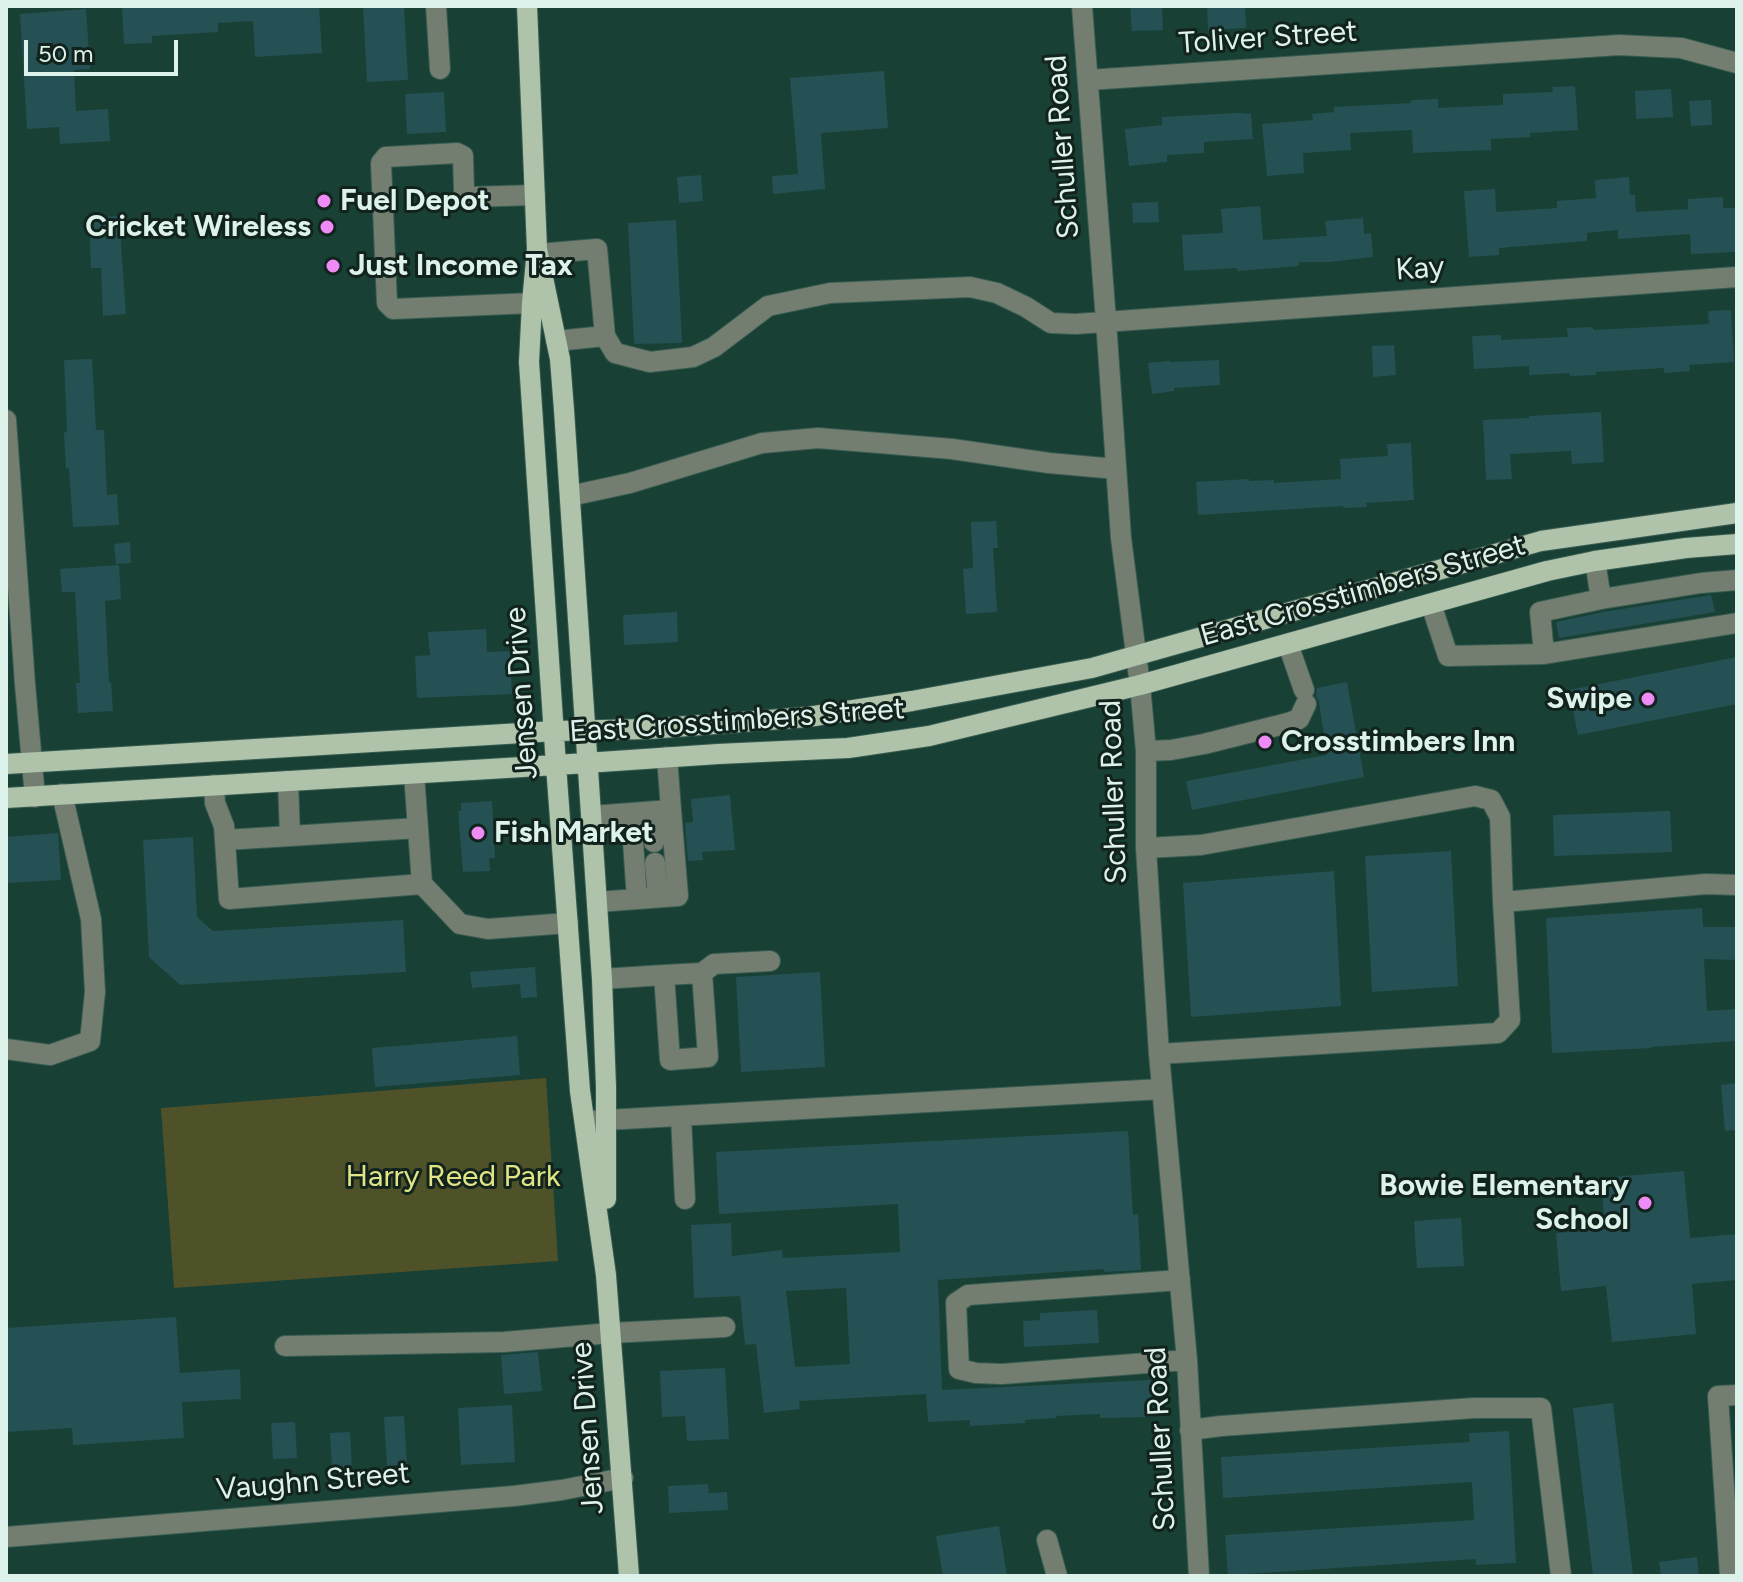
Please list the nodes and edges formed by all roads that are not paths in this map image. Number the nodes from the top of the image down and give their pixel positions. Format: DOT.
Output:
graph roads {
  1 [pos="436,6"];
  2 [pos="527,6"];
  3 [pos="1082,6"];
  4 [pos="1737,63"];
  5 [pos="440,69"];
  6 [pos="1088,80"];
  7 [pos="535,195"];
  8 [pos="538,251"];
  9 [pos="1737,277"];
  10 [pos="532,303"];
  11 [pos="1106,321"];
  12 [pos="605,336"];
  13 [pos="556,341"];
  14 [pos="564,410"];
  15 [pos="533,411"];
  16 [pos="6,420"];
  17 [pos="1116,469"];
  18 [pos="570,496"];
  19 [pos="1735,514"];
  20 [pos="1737,537"];
  21 [pos="1737,544"];
  22 [pos="1595,561"];
  23 [pos="1420,575"];
  24 [pos="1737,580"];
  25 [pos="1601,599"];
  26 [pos="1431,604"];
  27 [pos="1737,623"];
  28 [pos="1288,644"];
  29 [pos="1544,654"];
  30 [pos="1136,656"];
  31 [pos="1140,685"];
  32 [pos="920,699"];
  33 [pos="585,730"];
  34 [pos="555,731"];
  35 [pos="920,737"];
  36 [pos="212,751"];
  37 [pos="1146,751"];
  38 [pos="667,757"];
  39 [pos="32,762"];
  40 [pos="587,763"];
  41 [pos="6,764"];
  42 [pos="556,765"];
  43 [pos="414,774"];
  44 [pos="288,781"];
  45 [pos="214,785"];
  46 [pos="62,794"];
  47 [pos="35,797"];
  48 [pos="6,798"];
  49 [pos="651,812"];
  50 [pos="591,816"];
  51 [pos="418,828"];
  52 [pos="290,836"];
  53 [pos="225,840"];
  54 [pos="654,842"];
  55 [pos="1146,848"];
  56 [pos="655,863"];
  57 [pos="422,884"];
  58 [pos="1737,885"];
  59 [pos="658,897"];
  60 [pos="637,899"];
  61 [pos="597,902"];
  62 [pos="1503,902"];
  63 [pos="568,923"];
  64 [pos="770,961"];
  65 [pos="702,973"];
  66 [pos="664,975"];
  67 [pos="602,979"];
  68 [pos="6,1049"];
  69 [pos="1159,1054"];
  70 [pos="1162,1089"];
  71 [pos="681,1117"];
  72 [pos="584,1121"];
  73 [pos="606,1121"];
  74 [pos="685,1199"];
  75 [pos="606,1275"];
  76 [pos="1180,1280"];
  77 [pos="725,1327"];
  78 [pos="611,1333"];
  79 [pos="285,1346"];
  80 [pos="1187,1360"];
  81 [pos="1737,1395"];
  82 [pos="1190,1430"];
  83 [pos="623,1478"];
  84 [pos="6,1537"];
  85 [pos="1047,1540"];
  86 [pos="1732,1573"];
  87 [pos="629,1576"];
  88 [pos="1057,1576"];
  89 [pos="1199,1576"];
  90 [pos="1561,1576"];
  1 -- 5 [label="street"];
  2 -- 7 [label="main road, Jensen Drive"];
  3 -- 6 [label="street, Schuller Road"];
  4 -- 6 [label="street, Toliver Street"];
  6 -- 11 [label="street, Schuller Road"];
  7 -- 8 [label="main road, Jensen Drive"];
  7 -- 10 [label="street"];
  8 -- 10 [label="main road, Jensen Drive"];
  8 -- 12 [label="street"];
  8 -- 13 [label="main road, Jensen Drive"];
  9 -- 11 [label="street, Kay"];
  10 -- 15 [label="main road, Jensen Drive"];
  11 -- 12 [label="street, Kay"];
  11 -- 17 [label="street, Schuller Road"];
  12 -- 13 [label="street"];
  13 -- 14 [label="main road, Jensen Drive"];
  14 -- 15 [label="main road"];
  14 -- 18 [label="main road, Jensen Drive"];
  15 -- 34 [label="main road, Jensen Drive"];
  16 -- 39 [label="street"];
  17 -- 18 [label="street"];
  17 -- 30 [label="street, Schuller Road"];
  18 -- 33 [label="main road, Jensen Drive"];
  19 -- 20 [label="main road"];
  19 -- 23 [label="main road, East Crosstimbers Street"];
  21 -- 22 [label="main road, East Crosstimbers Street"];
  22 -- 25 [label="street"];
  22 -- 26 [label="main road, East Crosstimbers Street"];
  23 -- 26 [label="main road"];
  23 -- 30 [label="main road, East Crosstimbers Street"];
  24 -- 25 [label="street"];
  25 -- 29 [label="street"];
  26 -- 28 [label="main road, East Crosstimbers Street"];
  26 -- 29 [label="street"];
  27 -- 29 [label="street"];
  28 -- 31 [label="main road, East Crosstimbers Street"];
  28 -- 37 [label="street"];
  30 -- 31 [label="street, Schuller Road"];
  30 -- 32 [label="main road, East Crosstimbers Street"];
  31 -- 35 [label="main road, East Crosstimbers Street"];
  31 -- 37 [label="street, Schuller Road"];
  32 -- 33 [label="main road, East Crosstimbers Street"];
  32 -- 35 [label="main road"];
  33 -- 34 [label="main road, East Crosstimbers Street"];
  33 -- 40 [label="main road, Jensen Drive"];
  34 -- 36 [label="main road, East Crosstimbers Street"];
  34 -- 42 [label="main road, Jensen Drive"];
  35 -- 38 [label="main road, East Crosstimbers Street"];
  36 -- 39 [label="main road, East Crosstimbers Street"];
  36 -- 45 [label="main road"];
  37 -- 55 [label="street, Schuller Road"];
  38 -- 40 [label="main road, East Crosstimbers Street"];
  38 -- 49 [label="street"];
  39 -- 41 [label="main road, East Crosstimbers Street"];
  39 -- 47 [label="street"];
  40 -- 42 [label="main road, East Crosstimbers Street"];
  40 -- 50 [label="main road, Jensen Drive"];
  42 -- 43 [label="main road, East Crosstimbers Street"];
  42 -- 63 [label="main road, Jensen Drive"];
  43 -- 44 [label="main road, East Crosstimbers Street"];
  43 -- 51 [label="street"];
  44 -- 45 [label="main road, East Crosstimbers Street"];
  44 -- 52 [label="street"];
  45 -- 46 [label="main road, East Crosstimbers Street"];
  45 -- 53 [label="street"];
  46 -- 47 [label="main road, East Crosstimbers Street"];
  46 -- 68 [label="street"];
  47 -- 48 [label="main road, East Crosstimbers Street"];
  49 -- 50 [label="street"];
  49 -- 54 [label="street"];
  49 -- 59 [label="street"];
  49 -- 60 [label="street"];
  50 -- 61 [label="main road, Jensen Drive"];
  51 -- 52 [label="street"];
  51 -- 57 [label="street"];
  52 -- 53 [label="street"];
  53 -- 57 [label="street"];
  55 -- 62 [label="street"];
  55 -- 69 [label="street, Schuller Road"];
  56 -- 59 [label="street"];
  57 -- 63 [label="street"];
  58 -- 62 [label="street"];
  59 -- 60 [label="street"];
  60 -- 61 [label="street"];
  61 -- 67 [label="main road, Jensen Drive"];
  62 -- 69 [label="street"];
  63 -- 72 [label="main road, Jensen Drive"];
  64 -- 65 [label="street"];
  65 -- 66 [label="street"];
  65 -- 66 [label="street"];
  66 -- 67 [label="street"];
  67 -- 73 [label="main road, Jensen Drive"];
  69 -- 70 [label="street, Schuller Road"];
  70 -- 71 [label="street"];
  70 -- 76 [label="street, Schuller Road"];
  71 -- 73 [label="street"];
  71 -- 74 [label="street"];
  72 -- 73 [label="street"];
  72 -- 75 [label="main road, Jensen Drive"];
  73 -- 75 [label="main road, Jensen Drive"];
  75 -- 78 [label="main road, Jensen Drive"];
  76 -- 80 [label="street, Schuller Road"];
  76 -- 80 [label="street"];
  77 -- 78 [label="street"];
  78 -- 79 [label="street"];
  78 -- 83 [label="main road, Jensen Drive"];
  80 -- 82 [label="street, Schuller Road"];
  81 -- 86 [label="street"];
  82 -- 89 [label="street, Schuller Road"];
  82 -- 90 [label="street"];
  83 -- 84 [label="street, Vaughn Street"];
  83 -- 87 [label="main road, Jensen Drive"];
  85 -- 88 [label="street"];
}
